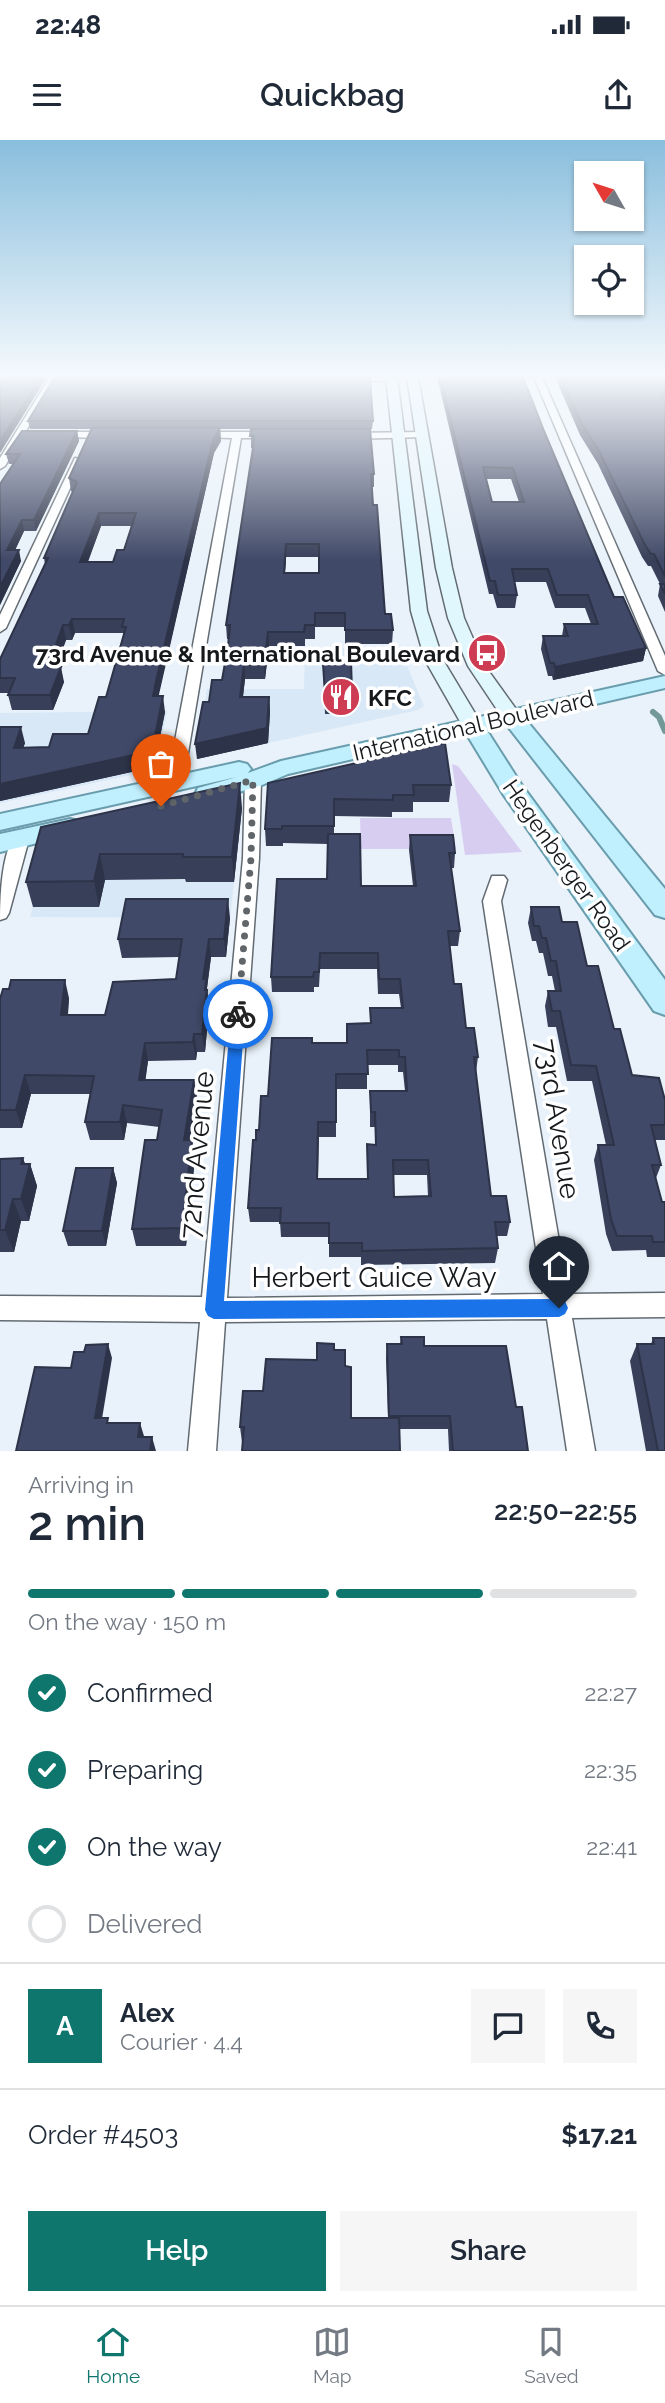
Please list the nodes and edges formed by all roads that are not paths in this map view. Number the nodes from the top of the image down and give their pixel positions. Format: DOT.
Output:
graph roads {
  1 [pos="17,438"];
  2 [pos="88,438"];
  3 [pos="236,438"];
  4 [pos="397,438"];
  5 [pos="423,438"];
  6 [pos="564,438"];
  7 [pos="0,466"];
  8 [pos="0,628"];
  9 [pos="665,671"];
  10 [pos="665,682"];
  11 [pos="512,716"];
  12 [pos="472,725"];
  13 [pos="281,768"];
  14 [pos="253,780"];
  15 [pos="175,783"];
  16 [pos="0,822"];
  17 [pos="11,841"];
  18 [pos="498,880"];
  19 [pos="665,908"];
  20 [pos="0,914"];
  21 [pos="665,1003"];
  22 [pos="665,1305"];
  23 [pos="0,1308"];
  24 [pos="559,1308"];
  25 [pos="214,1310"];
  26 [pos="202,1451"];
  27 [pos="581,1451"];
  1 -- 7 [label="street"];
  2 -- 8 [label="street"];
  3 -- 15 [label="street"];
  4 -- 12 [label="main road"];
  5 -- 11 [label="main road"];
  6 -- 9 [label="street"];
  10 -- 11 [label="main road, International Boulevard"];
  11 -- 12 [label="main road, International Boulevard"];
  11 -- 19 [label="main road, Hegenberger Road"];
  12 -- 13 [label="main road, International Boulevard"];
  12 -- 21 [label="main road, Hegenberger Road"];
  13 -- 14 [label="main road, International Boulevard"];
  13 -- 15 [label="main road, International Boulevard"];
  14 -- 17 [label="main road, International Boulevard"];
  14 -- 25 [label="street, 72nd Avenue"];
  15 -- 16 [label="main road, International Boulevard"];
  17 -- 20 [label="street"];
  18 -- 24 [label="street, 73rd Avenue"];
  22 -- 24 [label="street, Herbert Guice Way"];
  23 -- 25 [label="street, Herbert Guice Way"];
  24 -- 25 [label="street, Herbert Guice Way"];
  24 -- 27 [label="street, 73rd Avenue"];
  25 -- 26 [label="street, 72nd Avenue"];
}
